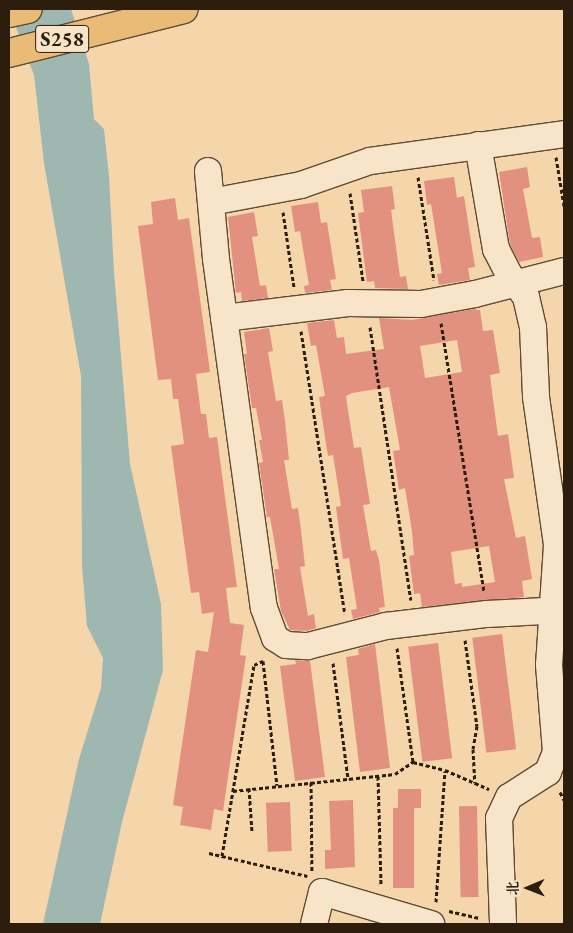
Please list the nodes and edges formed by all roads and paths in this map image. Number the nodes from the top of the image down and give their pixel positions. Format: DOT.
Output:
graph roads {
  1 [pos="28,9"];
  2 [pos="184,9"];
  3 [pos="9,13"];
  4 [pos="9,53"];
  5 [pos="558,134"];
  6 [pos="478,145"];
  7 [pos="414,154"];
  8 [pos="346,168"];
  9 [pos="208,170"];
  10 [pos="279,189"];
  11 [pos="211,202"];
  12 [pos="564,206"];
  13 [pos="564,271"];
  14 [pos="515,283"];
  15 [pos="438,301"];
  16 [pos="366,304"];
  17 [pos="298,309"];
  18 [pos="224,318"];
  19 [pos="558,611"];
  20 [pos="487,614"];
  21 [pos="461,617"];
  22 [pos="404,624"];
  23 [pos="275,638"];
  24 [pos="339,639"];
  25 [pos="262,661"];
  26 [pos="413,762"];
  27 [pos="445,770"];
  28 [pos="378,776"];
  29 [pos="348,779"];
  30 [pos="311,782"];
  31 [pos="475,783"];
  32 [pos="276,785"];
  33 [pos="249,788"];
  34 [pos="233,791"];
  35 [pos="509,797"];
  36 [pos="252,832"];
  37 [pos="222,856"];
  38 [pos="317,885"];
  39 [pos="381,893"];
  40 [pos="434,916"];
  41 [pos="314,924"];
  42 [pos="502,924"];
  1 -- 3 [label="main road, S258"];
  2 -- 4 [label="main road, S258"];
  5 -- 6 [label="street"];
  5 -- 12 [label="path"];
  6 -- 7 [label="street"];
  6 -- 14 [label="street"];
  7 -- 8 [label="street"];
  7 -- 15 [label="path"];
  8 -- 10 [label="street"];
  8 -- 16 [label="path"];
  9 -- 11 [label="street"];
  10 -- 11 [label="street"];
  10 -- 17 [label="path"];
  11 -- 18 [label="street"];
  13 -- 14 [label="street"];
  14 -- 15 [label="street"];
  14 -- 19 [label="street"];
  15 -- 16 [label="street"];
  15 -- 20 [label="path"];
  16 -- 17 [label="street"];
  16 -- 22 [label="path"];
  17 -- 18 [label="street"];
  17 -- 24 [label="path"];
  18 -- 23 [label="street"];
  19 -- 20 [label="street"];
  19 -- 35 [label="street"];
  20 -- 21 [label="street"];
  21 -- 22 [label="street"];
  21 -- 31 [label="path"];
  22 -- 24 [label="street"];
  22 -- 26 [label="path"];
  23 -- 24 [label="street"];
  23 -- 25 [label="path"];
  24 -- 29 [label="path"];
  25 -- 32 [label="path"];
  25 -- 34 [label="path"];
  26 -- 27 [label="path"];
  26 -- 28 [label="path"];
  27 -- 31 [label="path"];
  27 -- 40 [label="path"];
  28 -- 29 [label="path"];
  28 -- 39 [label="path"];
  29 -- 30 [label="path"];
  30 -- 32 [label="path"];
  30 -- 38 [label="path"];
  31 -- 35 [label="path"];
  32 -- 33 [label="path"];
  33 -- 34 [label="path"];
  33 -- 36 [label="path"];
  34 -- 37 [label="path"];
  35 -- 42 [label="street"];
  38 -- 40 [label="street"];
  38 -- 41 [label="street"];
}
